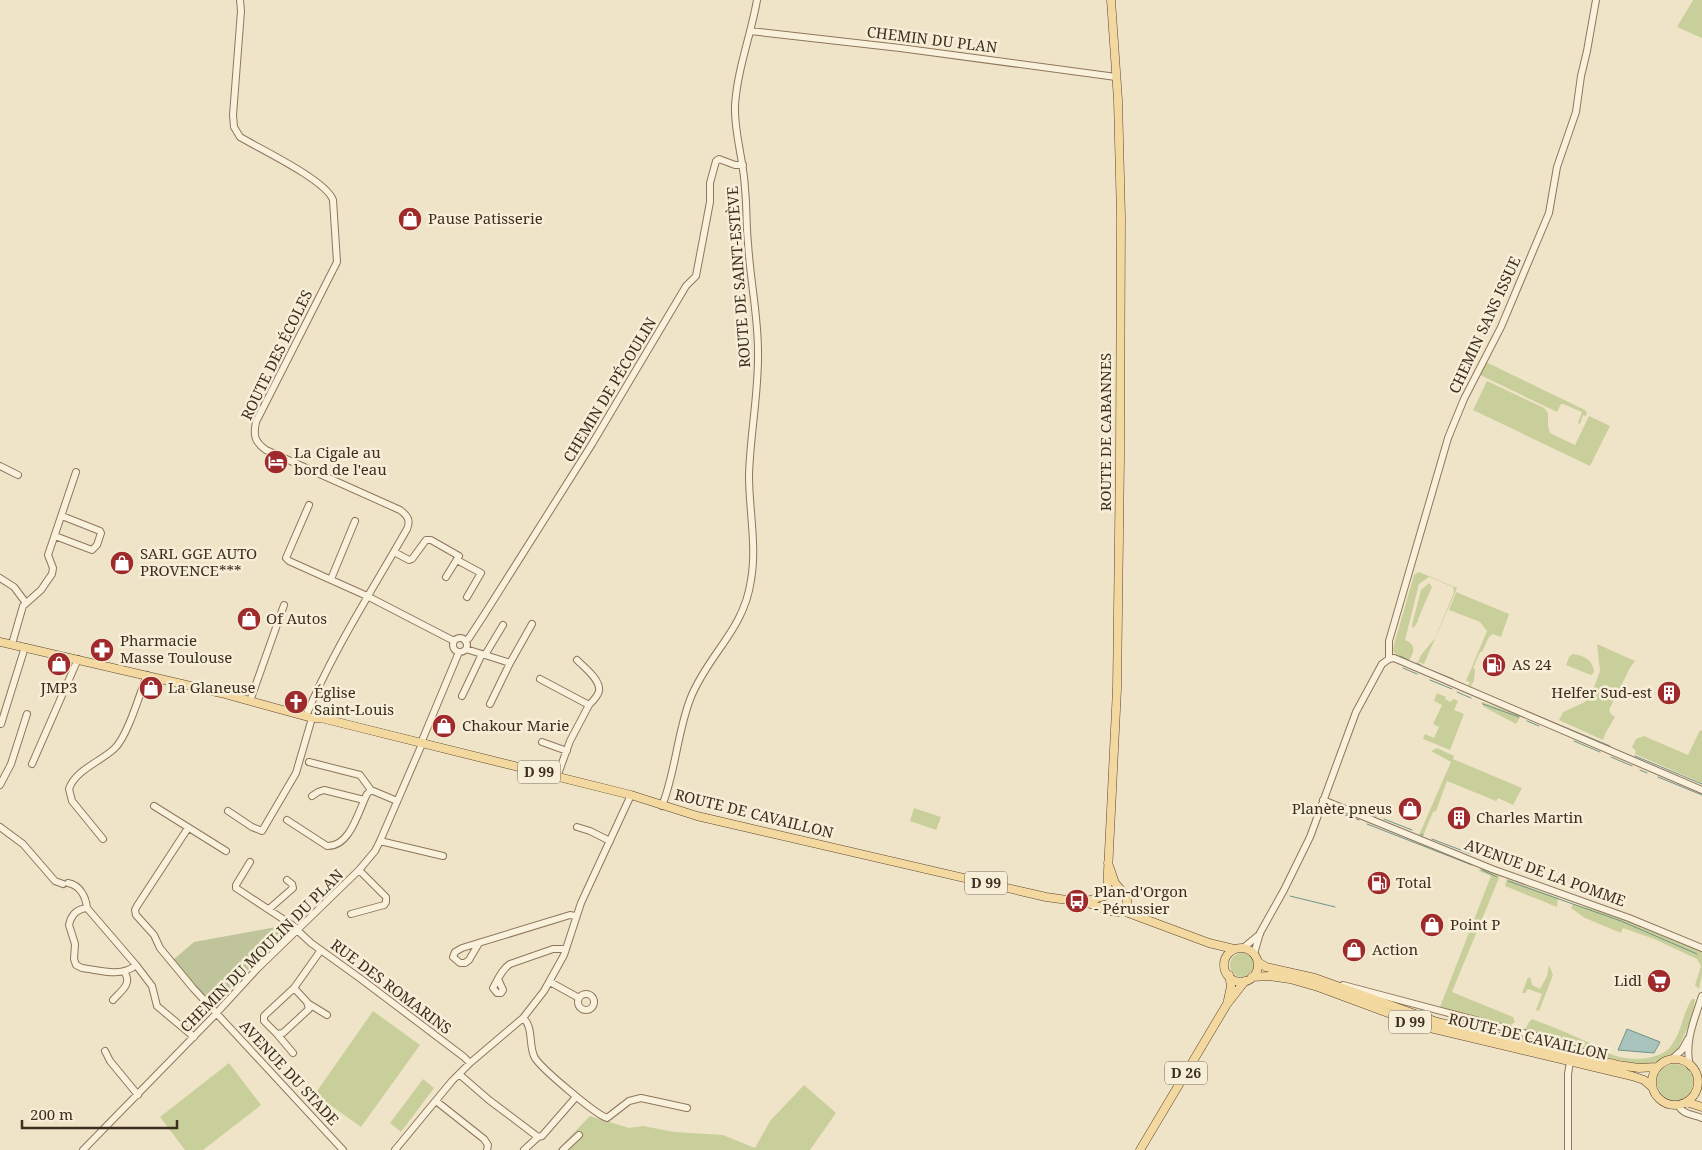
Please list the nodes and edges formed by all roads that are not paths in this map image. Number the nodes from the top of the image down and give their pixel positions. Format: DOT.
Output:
graph roads {
  1 [pos="240,0"];
  2 [pos="757,0"];
  3 [pos="1111,0"];
  4 [pos="1596,0"];
  5 [pos="750,31"];
  6 [pos="1113,76"];
  7 [pos="743,165"];
  8 [pos="0,466"];
  9 [pos="76,472"];
  10 [pos="18,475"];
  11 [pos="309,505"];
  12 [pos="62,516"];
  13 [pos="354,521"];
  14 [pos="55,536"];
  15 [pos="394,552"];
  16 [pos="457,560"];
  17 [pos="446,577"];
  18 [pos="0,578"];
  19 [pos="331,579"];
  20 [pos="367,596"];
  21 [pos="467,597"];
  22 [pos="26,603"];
  23 [pos="284,605"];
  24 [pos="532,624"];
  25 [pos="503,625"];
  26 [pos="454,641"];
  27 [pos="465,641"];
  28 [pos="0,642"];
  29 [pos="12,644"];
  30 [pos="25,647"];
  31 [pos="466,648"];
  32 [pos="458,652"];
  33 [pos="484,654"];
  34 [pos="1389,658"];
  35 [pos="78,659"];
  36 [pos="577,660"];
  37 [pos="510,663"];
  38 [pos="147,676"];
  39 [pos="540,678"];
  40 [pos="462,696"];
  41 [pos="250,701"];
  42 [pos="490,704"];
  43 [pos="589,705"];
  44 [pos="27,714"];
  45 [pos="309,717"];
  46 [pos="1,724"];
  47 [pos="542,742"];
  48 [pos="421,744"];
  49 [pos="566,751"];
  50 [pos="309,762"];
  51 [pos="32,764"];
  52 [pos="557,776"];
  53 [pos="2,783"];
  54 [pos="371,790"];
  55 [pos="1702,790"];
  56 [pos="631,795"];
  57 [pos="312,796"];
  58 [pos="364,800"];
  59 [pos="1323,800"];
  60 [pos="397,801"];
  61 [pos="154,806"];
  62 [pos="662,806"];
  63 [pos="228,811"];
  64 [pos="287,820"];
  65 [pos="0,827"];
  66 [pos="577,827"];
  67 [pos="188,828"];
  68 [pos="103,839"];
  69 [pos="380,840"];
  70 [pos="610,841"];
  71 [pos="226,851"];
  72 [pos="443,856"];
  73 [pos="250,862"];
  74 [pos="1108,864"];
  75 [pos="359,870"];
  76 [pos="286,880"];
  77 [pos="1120,889"];
  78 [pos="1106,894"];
  79 [pos="1128,900"];
  80 [pos="1084,902"];
  81 [pos="87,908"];
  82 [pos="269,909"];
  83 [pos="1107,909"];
  84 [pos="1123,911"];
  85 [pos="351,914"];
  86 [pos="575,916"];
  87 [pos="1148,919"];
  88 [pos="298,929"];
  89 [pos="1260,933"];
  90 [pos="479,943"];
  91 [pos="1209,943"];
  92 [pos="1243,948"];
  93 [pos="1702,948"];
  94 [pos="566,949"];
  95 [pos="321,950"];
  96 [pos="1234,950"];
  97 [pos="1254,954"];
  98 [pos="1226,958"];
  99 [pos="1258,962"];
  100 [pos="136,965"];
  101 [pos="125,972"];
  102 [pos="1229,975"];
  103 [pos="1315,978"];
  104 [pos="498,979"];
  105 [pos="1249,979"];
  106 [pos="550,982"];
  107 [pos="294,988"];
  108 [pos="1702,996"];
  109 [pos="579,998"];
  110 [pos="113,1000"];
  111 [pos="309,1004"];
  112 [pos="1227,1004"];
  113 [pos="216,1013"];
  114 [pos="327,1015"];
  115 [pos="523,1018"];
  116 [pos="277,1034"];
  117 [pos="1690,1036"];
  118 [pos="194,1037"];
  119 [pos="105,1051"];
  120 [pos="294,1053"];
  121 [pos="1595,1059"];
  122 [pos="1672,1060"];
  123 [pos="1570,1062"];
  124 [pos="470,1063"];
  125 [pos="1690,1066"];
  126 [pos="1658,1067"];
  127 [pos="459,1074"];
  128 [pos="1652,1086"];
  129 [pos="1699,1091"];
  130 [pos="138,1095"];
  131 [pos="576,1097"];
  132 [pos="436,1101"];
  133 [pos="1686,1102"];
  134 [pos="1678,1105"];
  135 [pos="1702,1107"];
  136 [pos="687,1108"];
  137 [pos="1702,1118"];
  138 [pos="579,1135"];
  139 [pos="538,1137"];
  140 [pos="83,1150"];
  141 [pos="343,1150"];
  142 [pos="396,1150"];
  143 [pos="487,1150"];
  144 [pos="524,1150"];
  145 [pos="563,1150"];
  146 [pos="1140,1150"];
  147 [pos="1568,1150"];
  1 -- 15 [label="street, ROUTE DES ÉCOLES"];
  2 -- 5 [label="street, ROUTE DE SAINT-ESTÈVE"];
  3 -- 6 [label="main road, ROUTE DE CABANNES"];
  4 -- 34 [label="street, CHEMIN SANS ISSUE"];
  5 -- 6 [label="street, CHEMIN DU PLAN"];
  5 -- 7 [label="street, ROUTE DE SAINT-ESTÈVE"];
  6 -- 74 [label="main road, ROUTE DE CABANNES"];
  7 -- 27 [label="street, CHEMIN DE PÉCOULIN"];
  7 -- 62 [label="street, ROUTE DE SAINT-ESTÈVE"];
  8 -- 10 [label="street"];
  9 -- 12 [label="street"];
  11 -- 19 [label="street"];
  12 -- 14 [label="street"];
  12 -- 14 [label="street"];
  13 -- 19 [label="street"];
  14 -- 22 [label="street"];
  15 -- 16 [label="street"];
  15 -- 20 [label="street, ROUTE DES ÉCOLES"];
  16 -- 17 [label="street"];
  16 -- 21 [label="street"];
  18 -- 22 [label="street"];
  19 -- 20 [label="street"];
  20 -- 26 [label="street"];
  20 -- 45 [label="street, ROUTE DES ÉCOLES"];
  22 -- 29 [label="street"];
  23 -- 41 [label="street"];
  24 -- 37 [label="street"];
  25 -- 33 [label="street"];
  26 -- 27 [label="street"];
  26 -- 32 [label="street"];
  27 -- 31 [label="street"];
  28 -- 29 [label="main road, ROUTE DE CAVAILLON / D 99"];
  29 -- 30 [label="main road, ROUTE DE CAVAILLON / D 99"];
  30 -- 35 [label="main road, ROUTE DE CAVAILLON / D 99"];
  30 -- 46 [label="street"];
  31 -- 32 [label="street"];
  31 -- 33 [label="street"];
  32 -- 48 [label="street"];
  33 -- 37 [label="street"];
  33 -- 40 [label="street"];
  34 -- 55 [label="street"];
  34 -- 59 [label="street"];
  35 -- 38 [label="main road, ROUTE DE CAVAILLON / D 99"];
  35 -- 51 [label="street"];
  36 -- 43 [label="street"];
  37 -- 42 [label="street"];
  38 -- 41 [label="main road, ROUTE DE CAVAILLON / D 99"];
  38 -- 68 [label="street"];
  39 -- 43 [label="street"];
  41 -- 45 [label="main road, ROUTE DE CAVAILLON / D 99"];
  43 -- 49 [label="street"];
  44 -- 53 [label="street"];
  45 -- 48 [label="main road, ROUTE DE CAVAILLON / D 99"];
  45 -- 63 [label="street, ROUTE DES ÉCOLES"];
  47 -- 49 [label="street"];
  48 -- 52 [label="main road, ROUTE DE CAVAILLON / D 99"];
  48 -- 60 [label="street, CHEMIN DU MOULIN DU PLAN"];
  49 -- 52 [label="street"];
  50 -- 54 [label="street"];
  52 -- 56 [label="main road, ROUTE DE CAVAILLON / D 99"];
  54 -- 58 [label="street"];
  54 -- 60 [label="street"];
  56 -- 62 [label="main road, ROUTE DE CAVAILLON / D 99"];
  56 -- 70 [label="street"];
  57 -- 58 [label="street"];
  58 -- 64 [label="street"];
  59 -- 89 [label="street"];
  59 -- 93 [label="street, AVENUE DE LA POMME"];
  60 -- 69 [label="street, CHEMIN DU MOULIN DU PLAN"];
  61 -- 67 [label="street"];
  62 -- 80 [label="main road, ROUTE DE CAVAILLON / D 99"];
  65 -- 81 [label="street"];
  66 -- 70 [label="street"];
  67 -- 71 [label="street"];
  67 -- 113 [label="street, AVENUE DU STADE"];
  69 -- 72 [label="street"];
  69 -- 75 [label="street, CHEMIN DU MOULIN DU PLAN"];
  70 -- 86 [label="street"];
  73 -- 82 [label="street, RUE DES ROMARINS"];
  74 -- 77 [label="main road, ROUTE DE CABANNES"];
  74 -- 78 [label="main road, ROUTE DE CABANNES"];
  75 -- 85 [label="street"];
  75 -- 88 [label="street, CHEMIN DU MOULIN DU PLAN"];
  76 -- 82 [label="street"];
  77 -- 78 [label="main road"];
  77 -- 79 [label="main road"];
  78 -- 80 [label="main road, ROUTE DE CAVAILLON / D 99"];
  78 -- 83 [label="main road"];
  79 -- 84 [label="main road"];
  79 -- 87 [label="main road"];
  80 -- 83 [label="main road, ROUTE DE CAVAILLON / D 99"];
  81 -- 100 [label="street"];
  81 -- 101 [label="street"];
  82 -- 88 [label="street, RUE DES ROMARINS"];
  83 -- 84 [label="main road"];
  84 -- 87 [label="main road"];
  86 -- 90 [label="street"];
  86 -- 94 [label="street"];
  87 -- 91 [label="main road"];
  88 -- 95 [label="street, RUE DES ROMARINS"];
  88 -- 113 [label="street, CHEMIN DU MOULIN DU PLAN"];
  89 -- 92 [label="street"];
  89 -- 97 [label="street"];
  91 -- 96 [label="main road"];
  91 -- 98 [label="main road"];
  92 -- 96 [label="main road"];
  92 -- 97 [label="main road"];
  94 -- 104 [label="street"];
  94 -- 106 [label="street"];
  95 -- 107 [label="street"];
  95 -- 124 [label="street, RUE DES ROMARINS"];
  96 -- 98 [label="main road"];
  97 -- 99 [label="main road"];
  98 -- 102 [label="main road"];
  99 -- 103 [label="main road, ROUTE DE CAVAILLON / D 99"];
  99 -- 105 [label="main road"];
  100 -- 101 [label="street"];
  100 -- 118 [label="street"];
  101 -- 110 [label="street"];
  102 -- 105 [label="main road"];
  102 -- 112 [label="main road, D 26"];
  103 -- 121 [label="main road, ROUTE DE CAVAILLON / D 99"];
  103 -- 121 [label="street"];
  105 -- 112 [label="main road, D 26"];
  105 -- 123 [label="main road, ROUTE DE CAVAILLON / D 99"];
  106 -- 109 [label="street"];
  106 -- 115 [label="street"];
  107 -- 111 [label="street"];
  107 -- 116 [label="street"];
  108 -- 117 [label="street"];
  111 -- 114 [label="street"];
  111 -- 116 [label="street"];
  112 -- 146 [label="main road, D 26"];
  113 -- 118 [label="street, CHEMIN DU MOULIN DU PLAN"];
  113 -- 141 [label="street, AVENUE DU STADE"];
  115 -- 124 [label="street"];
  115 -- 131 [label="street"];
  116 -- 120 [label="street"];
  117 -- 122 [label="street"];
  117 -- 125 [label="street"];
  118 -- 130 [label="street, CHEMIN DU MOULIN DU PLAN"];
  119 -- 130 [label="street"];
  121 -- 126 [label="main road, ROUTE DE CAVAILLON / D 99"];
  122 -- 125 [label="main road"];
  122 -- 126 [label="main road"];
  123 -- 128 [label="main road, ROUTE DE CAVAILLON / D 99"];
  123 -- 147 [label="street"];
  124 -- 127 [label="street"];
  125 -- 129 [label="main road"];
  126 -- 128 [label="main road"];
  127 -- 132 [label="street"];
  127 -- 139 [label="street"];
  128 -- 134 [label="main road"];
  129 -- 133 [label="main road"];
  130 -- 140 [label="street, CHEMIN DU MOULIN DU PLAN"];
  131 -- 136 [label="street"];
  131 -- 139 [label="street"];
  132 -- 142 [label="street"];
  132 -- 143 [label="street"];
  133 -- 134 [label="main road"];
  133 -- 135 [label="main road"];
  134 -- 137 [label="street"];
  138 -- 145 [label="street"];
  139 -- 144 [label="street"];
}
